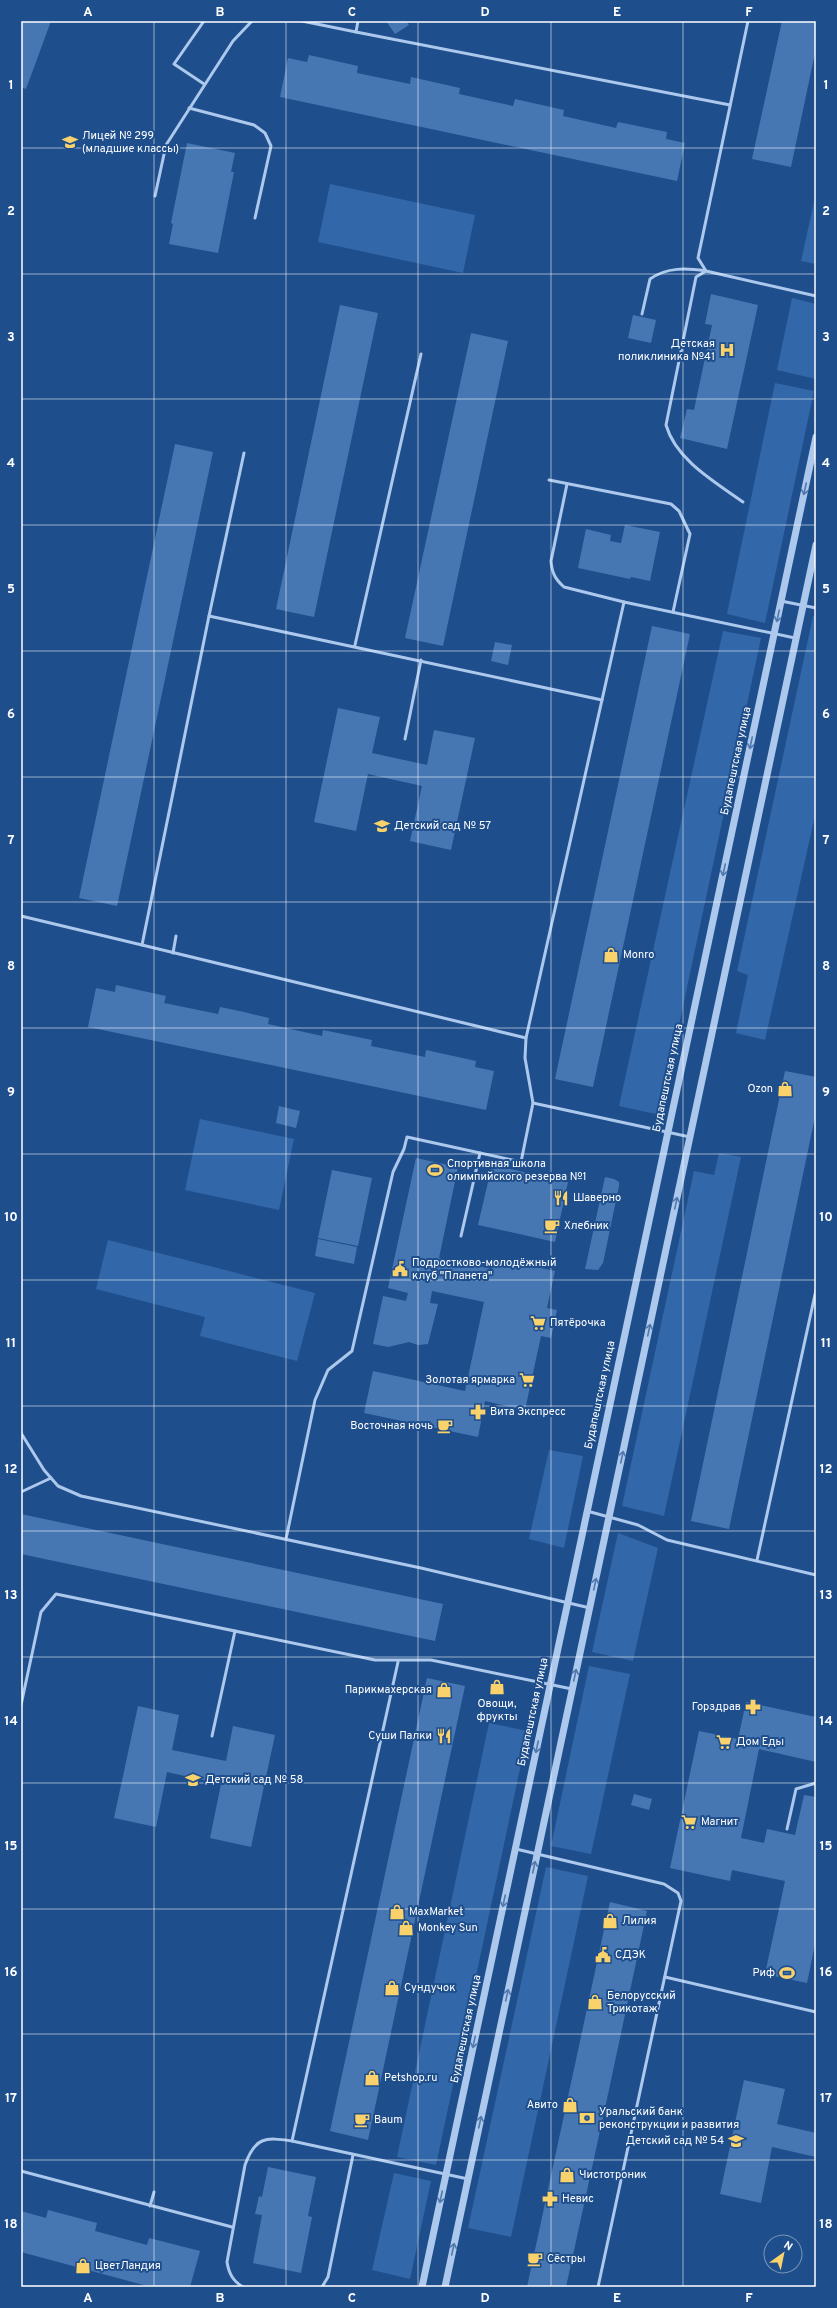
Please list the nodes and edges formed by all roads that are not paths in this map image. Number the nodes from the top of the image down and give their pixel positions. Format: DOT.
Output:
graph roads {
  1 [pos="204,21"];
  2 [pos="252,21"];
  3 [pos="302,21"];
  4 [pos="358,21"];
  5 [pos="748,21"];
  6 [pos="356,32"];
  7 [pos="204,84"];
  8 [pos="730,105"];
  9 [pos="189,108"];
  10 [pos="155,196"];
  11 [pos="255,218"];
  12 [pos="706,271"];
  13 [pos="816,296"];
  14 [pos="642,314"];
  15 [pos="421,354"];
  16 [pos="816,437"];
  17 [pos="244,453"];
  18 [pos="549,480"];
  19 [pos="567,484"];
  20 [pos="742,502"];
  21 [pos="816,545"];
  22 [pos="781,601"];
  23 [pos="624,602"];
  24 [pos="803,606"];
  25 [pos="816,608"];
  26 [pos="673,612"];
  27 [pos="209,616"];
  28 [pos="774,634"];
  29 [pos="796,639"];
  30 [pos="355,645"];
  31 [pos="421,660"];
  32 [pos="602,700"];
  33 [pos="405,739"];
  34 [pos="21,916"];
  35 [pos="176,936"];
  36 [pos="142,945"];
  37 [pos="173,953"];
  38 [pos="526,1038"];
  39 [pos="533,1103"];
  40 [pos="668,1132"];
  41 [pos="690,1137"];
  42 [pos="480,1153"];
  43 [pos="461,1236"];
  44 [pos="816,1290"];
  45 [pos="21,1433"];
  46 [pos="51,1478"];
  47 [pos="21,1492"];
  48 [pos="587,1511"];
  49 [pos="609,1516"];
  50 [pos="286,1539"];
  51 [pos="757,1560"];
  52 [pos="816,1575"];
  53 [pos="567,1603"];
  54 [pos="590,1608"];
  55 [pos="235,1631"];
  56 [pos="398,1662"];
  57 [pos="550,1684"];
  58 [pos="392,1687"];
  59 [pos="378,1688"];
  60 [pos="572,1689"];
  61 [pos="21,1705"];
  62 [pos="212,1736"];
  63 [pos="816,1783"];
  64 [pos="787,1829"];
  65 [pos="515,1849"];
  66 [pos="537,1854"];
  67 [pos="665,1977"];
  68 [pos="816,2012"];
  69 [pos="292,2141"];
  70 [pos="354,2155"];
  71 [pos="21,2171"];
  72 [pos="446,2174"];
  73 [pos="468,2179"];
  74 [pos="154,2192"];
  75 [pos="150,2206"];
  76 [pos="232,2227"];
  77 [pos="243,2287"];
  78 [pos="322,2287"];
  79 [pos="422,2287"];
  80 [pos="445,2287"];
  81 [pos="598,2287"];
  1 -- 7 [label="lane"];
  2 -- 7 [label="lane"];
  3 -- 6 [label="lane"];
  4 -- 6 [label="lane"];
  5 -- 8 [label="lane"];
  6 -- 8 [label="lane"];
  7 -- 9 [label="lane"];
  8 -- 12 [label="lane"];
  9 -- 10 [label="lane"];
  9 -- 11 [label="lane"];
  12 -- 13 [label="lane"];
  12 -- 14 [label="lane"];
  12 -- 20 [label="lane"];
  15 -- 30 [label="lane"];
  16 -- 22 [label="street, Будапештская улица, one-way"];
  17 -- 27 [label="lane"];
  18 -- 19 [label="lane"];
  19 -- 23 [label="lane"];
  19 -- 26 [label="lane"];
  21 -- 24 [label="street"];
  22 -- 24 [label="lane"];
  22 -- 28 [label="street, Будапештская улица, one-way"];
  23 -- 26 [label="lane"];
  23 -- 32 [label="lane"];
  24 -- 25 [label="lane"];
  24 -- 29 [label="street"];
  26 -- 28 [label="lane"];
  27 -- 30 [label="lane"];
  27 -- 36 [label="lane"];
  28 -- 29 [label="lane"];
  28 -- 40 [label="street, Будапештская улица, one-way"];
  29 -- 41 [label="street"];
  30 -- 31 [label="lane"];
  31 -- 32 [label="lane"];
  31 -- 33 [label="lane"];
  32 -- 38 [label="lane"];
  34 -- 36 [label="lane"];
  35 -- 37 [label="lane"];
  36 -- 37 [label="lane"];
  37 -- 38 [label="lane"];
  38 -- 39 [label="lane"];
  39 -- 40 [label="lane"];
  39 -- 42 [label="lane"];
  40 -- 41 [label="lane"];
  40 -- 48 [label="street, Будапештская улица"];
  49 -- 41 [label="street, one-way"];
  42 -- 43 [label="lane"];
  42 -- 50 [label="lane"];
  44 -- 51 [label="lane"];
  45 -- 46 [label="lane"];
  46 -- 47 [label="lane"];
  46 -- 50 [label="lane"];
  48 -- 49 [label="lane"];
  48 -- 53 [label="street, Будапештская улица"];
  49 -- 51 [label="lane"];
  54 -- 49 [label="street, one-way"];
  50 -- 53 [label="lane"];
  51 -- 52 [label="lane"];
  53 -- 54 [label="lane"];
  53 -- 57 [label="street, Будапештская улица"];
  60 -- 54 [label="street, one-way"];
  55 -- 56 [label="lane"];
  55 -- 61 [label="lane"];
  55 -- 62 [label="lane"];
  56 -- 57 [label="lane"];
  56 -- 58 [label="lane"];
  57 -- 60 [label="lane"];
  57 -- 65 [label="street, Будапештская улица, one-way"];
  58 -- 59 [label="lane"];
  58 -- 69 [label="lane"];
  60 -- 66 [label="street"];
  63 -- 64 [label="lane"];
  65 -- 66 [label="lane"];
  65 -- 72 [label="street, Будапештская улица, one-way"];
  66 -- 67 [label="lane"];
  73 -- 66 [label="street, one-way"];
  67 -- 68 [label="lane"];
  67 -- 81 [label="lane"];
  69 -- 70 [label="lane"];
  69 -- 76 [label="lane"];
  70 -- 72 [label="lane"];
  70 -- 78 [label="lane"];
  71 -- 75 [label="lane"];
  72 -- 73 [label="lane"];
  72 -- 79 [label="street, Будапештская улица, one-way"];
  80 -- 73 [label="street, one-way"];
  74 -- 75 [label="lane"];
  75 -- 76 [label="lane"];
  76 -- 77 [label="lane"];
}
